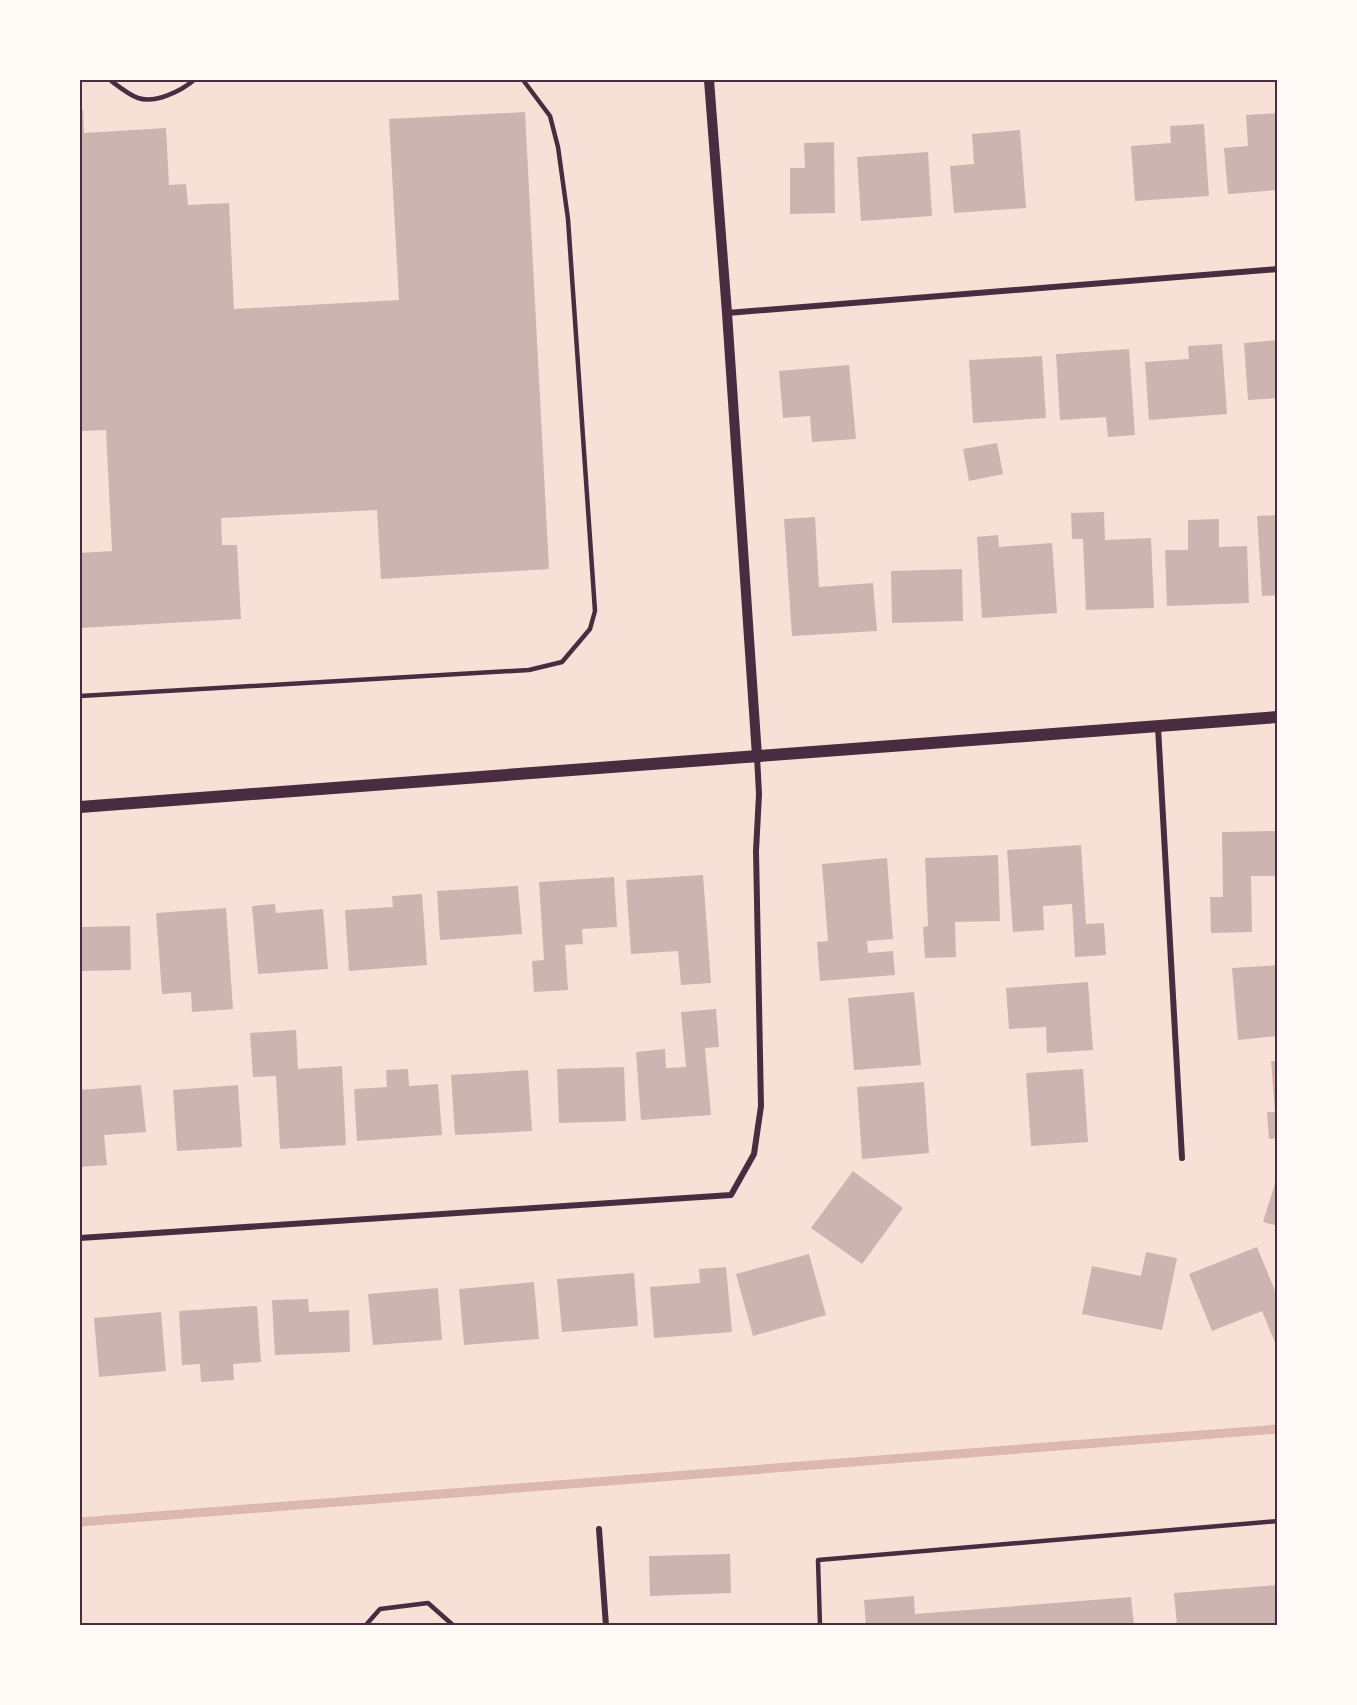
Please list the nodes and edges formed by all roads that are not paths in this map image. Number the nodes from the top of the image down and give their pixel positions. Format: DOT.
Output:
graph roads {
  1 [pos="110,80"];
  2 [pos="194,80"];
  3 [pos="523,80"];
  4 [pos="709,80"];
  5 [pos="1278,268"];
  6 [pos="727,313"];
  7 [pos="80,696"];
  8 [pos="1278,717"];
  9 [pos="1158,727"];
  10 [pos="757,756"];
  11 [pos="80,807"];
  12 [pos="1182,1158"];
  13 [pos="80,1238"];
  14 [pos="1278,1521"];
  15 [pos="599,1529"];
  16 [pos="365,1626"];
  17 [pos="454,1626"];
  18 [pos="606,1626"];
  19 [pos="820,1626"];
  1 -- 2 [label="lane"];
  3 -- 7 [label="lane"];
  4 -- 6 [label="street"];
  5 -- 6 [label="street"];
  6 -- 10 [label="street"];
  8 -- 9 [label="main road"];
  9 -- 10 [label="main road"];
  9 -- 12 [label="street"];
  10 -- 11 [label="main road"];
  10 -- 13 [label="street"];
  14 -- 19 [label="lane"];
  15 -- 18 [label="street"];
  16 -- 17 [label="lane"];
}
